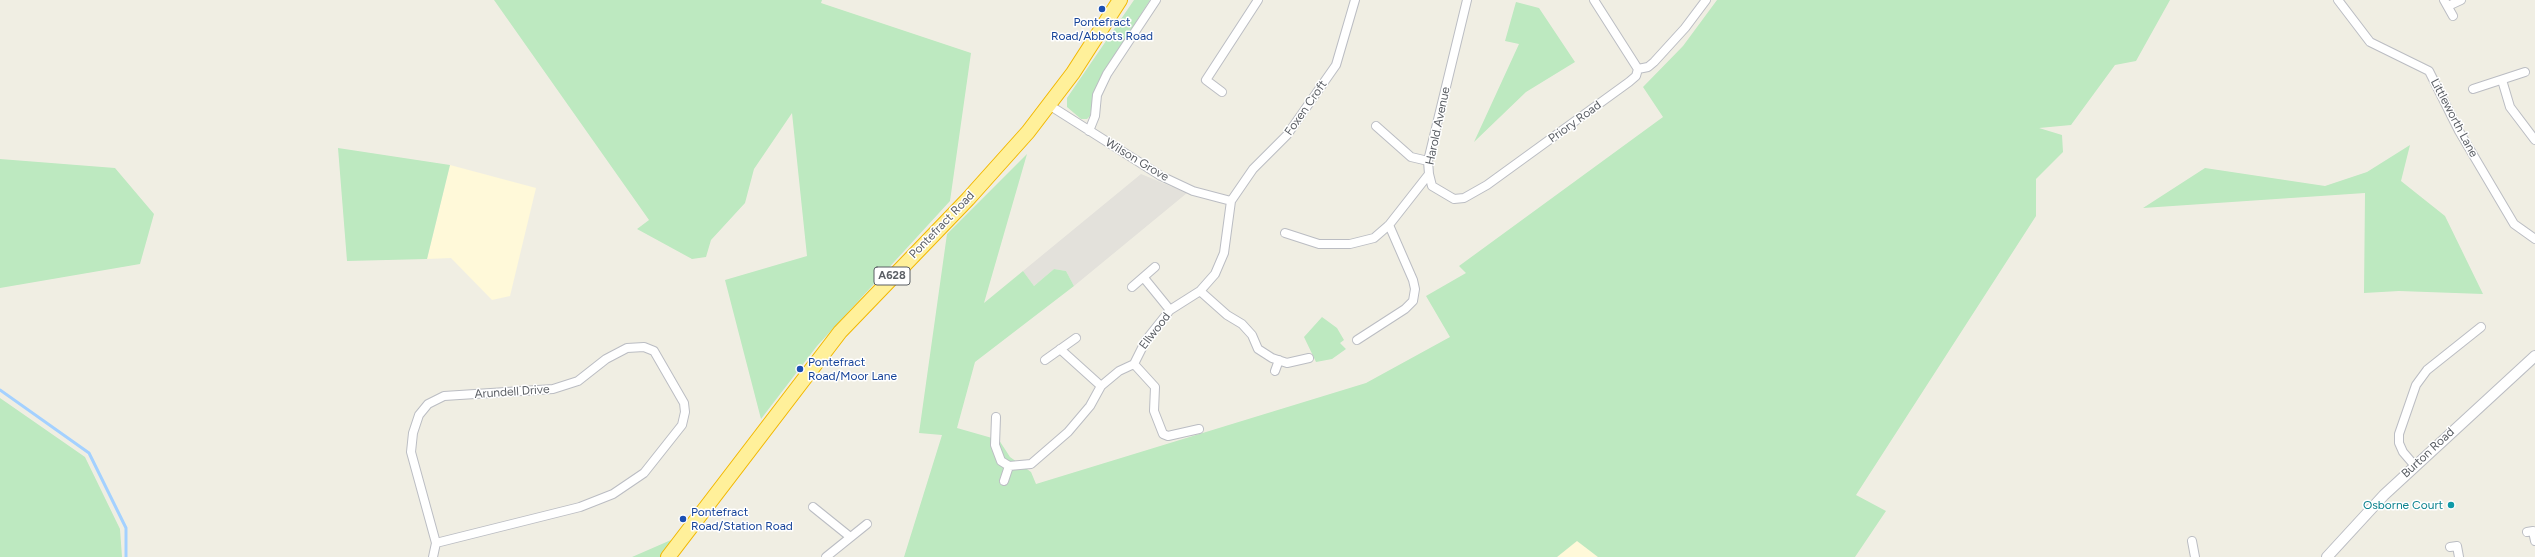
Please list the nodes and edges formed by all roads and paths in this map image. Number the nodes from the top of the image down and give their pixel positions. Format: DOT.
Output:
graph roads {
  1 [pos="1120,0"];
  2 [pos="1156,0"];
  3 [pos="1258,0"];
  4 [pos="1355,0"];
  5 [pos="1467,0"];
  6 [pos="1594,0"];
  7 [pos="1706,0"];
  8 [pos="2338,0"];
  9 [pos="2461,0"];
  10 [pos="2446,3"];
  11 [pos="2453,16"];
  12 [pos="1638,69"];
  13 [pos="2525,72"];
  14 [pos="2502,80"];
  15 [pos="2473,89"];
  16 [pos="1222,92"];
  17 [pos="1050,105"];
  18 [pos="1376,126"];
  19 [pos="1089,131"];
  20 [pos="2535,140"];
  21 [pos="1428,161"];
  22 [pos="1429,174"];
  23 [pos="1231,201"];
  24 [pos="1389,226"];
  25 [pos="1285,233"];
  26 [pos="2535,239"];
  27 [pos="1155,267"];
  28 [pos="1144,278"];
  29 [pos="1132,287"];
  30 [pos="1200,291"];
  31 [pos="1170,310"];
  32 [pos="2481,327"];
  33 [pos="1076,338"];
  34 [pos="1357,340"];
  35 [pos="1060,349"];
  36 [pos="2535,356"];
  37 [pos="1309,358"];
  38 [pos="1045,360"];
  39 [pos="1279,360"];
  40 [pos="1134,364"];
  41 [pos="1274,371"];
  42 [pos="1101,386"];
  43 [pos="996,417"];
  44 [pos="1199,429"];
  45 [pos="1010,466"];
  46 [pos="2415,466"];
  47 [pos="1004,481"];
  48 [pos="813,507"];
  49 [pos="867,524"];
  50 [pos="2527,532"];
  51 [pos="849,536"];
  52 [pos="2192,541"];
  53 [pos="2535,541"];
  54 [pos="436,542"];
  55 [pos="2450,548"];
  56 [pos="433,557"];
  57 [pos="668,557"];
  58 [pos="826,557"];
  59 [pos="2195,557"];
  60 [pos="2327,557"];
  61 [pos="2459,557"];
  1 -- 17 [label="highway, Pontefract Road / A628"];
  2 -- 19 [label="street"];
  3 -- 16 [label="street"];
  4 -- 23 [label="street, Foxen Croft"];
  5 -- 21 [label="street, Harold Avenue"];
  6 -- 12 [label="street"];
  7 -- 12 [label="street, Priory Road"];
  8 -- 26 [label="street, Littleworth Lane"];
  9 -- 10 [label="street"];
  10 -- 11 [label="street"];
  12 -- 22 [label="street, Priory Road"];
  13 -- 14 [label="street"];
  14 -- 15 [label="street"];
  14 -- 20 [label="street"];
  17 -- 19 [label="street, Wilson Grove"];
  17 -- 57 [label="highway, Pontefract Road / A628"];
  18 -- 21 [label="street"];
  19 -- 23 [label="street, Wilson Grove"];
  21 -- 22 [label="street, Harold Avenue"];
  22 -- 24 [label="street, Harold Avenue"];
  23 -- 30 [label="street, Ellwood"];
  24 -- 25 [label="street, Harold Avenue"];
  24 -- 34 [label="street"];
  27 -- 28 [label="street"];
  28 -- 29 [label="street"];
  28 -- 31 [label="street"];
  30 -- 31 [label="street, Ellwood"];
  30 -- 39 [label="street"];
  31 -- 40 [label="street, Ellwood"];
  32 -- 46 [label="street"];
  33 -- 35 [label="street"];
  35 -- 38 [label="street"];
  35 -- 42 [label="street"];
  36 -- 46 [label="street, Burton Road"];
  37 -- 39 [label="street"];
  39 -- 41 [label="street"];
  40 -- 42 [label="street, Ellwood"];
  40 -- 44 [label="street"];
  42 -- 45 [label="street, Ellwood"];
  43 -- 45 [label="street"];
  45 -- 47 [label="street"];
  46 -- 60 [label="street, Burton Road"];
  48 -- 51 [label="street"];
  49 -- 51 [label="street"];
  50 -- 53 [label="street"];
  51 -- 58 [label="street"];
  52 -- 59 [label="street"];
  54 -- 54 [label="street, Arundell Drive"];
  54 -- 56 [label="street, Arundell Drive"];
  55 -- 61 [label="street"];
}
